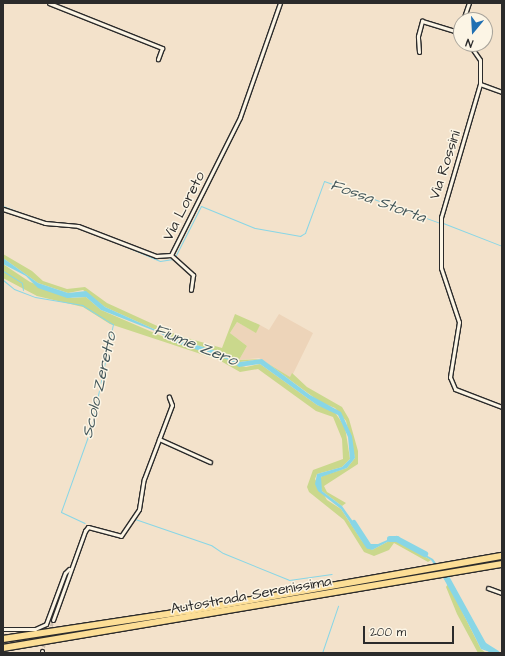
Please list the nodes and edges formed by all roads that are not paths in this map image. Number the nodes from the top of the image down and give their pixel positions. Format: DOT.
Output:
graph roads {
  1 [pos="49,3"];
  2 [pos="280,3"];
  3 [pos="453,31"];
  4 [pos="419,52"];
  5 [pos="474,52"];
  6 [pos="158,59"];
  7 [pos="480,84"];
  8 [pos="502,92"];
  9 [pos="462,132"];
  10 [pos="466,133"];
  11 [pos="3,209"];
  12 [pos="171,255"];
  13 [pos="191,290"];
  14 [pos="169,397"];
  15 [pos="502,407"];
  16 [pos="159,440"];
  17 [pos="210,462"];
  18 [pos="502,556"];
  19 [pos="502,564"];
  20 [pos="70,569"];
  21 [pos="488,588"];
  22 [pos="502,592"];
  23 [pos="53,620"];
  24 [pos="3,630"];
  25 [pos="3,639"];
  26 [pos="3,648"];
  1 -- 6 [label="street"];
  2 -- 12 [label="street, Via Loreto"];
  3 -- 4 [label="street"];
  5 -- 7 [label="street, Via Rossini"];
  7 -- 8 [label="street"];
  7 -- 10 [label="street, Via Rossini"];
  9 -- 10 [label="street"];
  10 -- 15 [label="street, Via Rossini"];
  11 -- 12 [label="street, Via Loreto"];
  12 -- 13 [label="street"];
  14 -- 16 [label="street"];
  16 -- 17 [label="street"];
  16 -- 20 [label="street"];
  18 -- 25 [label="highway, Autostrada Serenissima"];
  19 -- 26 [label="highway, Autostrada Serenissima"];
  20 -- 23 [label="street"];
  20 -- 24 [label="street"];
  21 -- 22 [label="street"];
}
